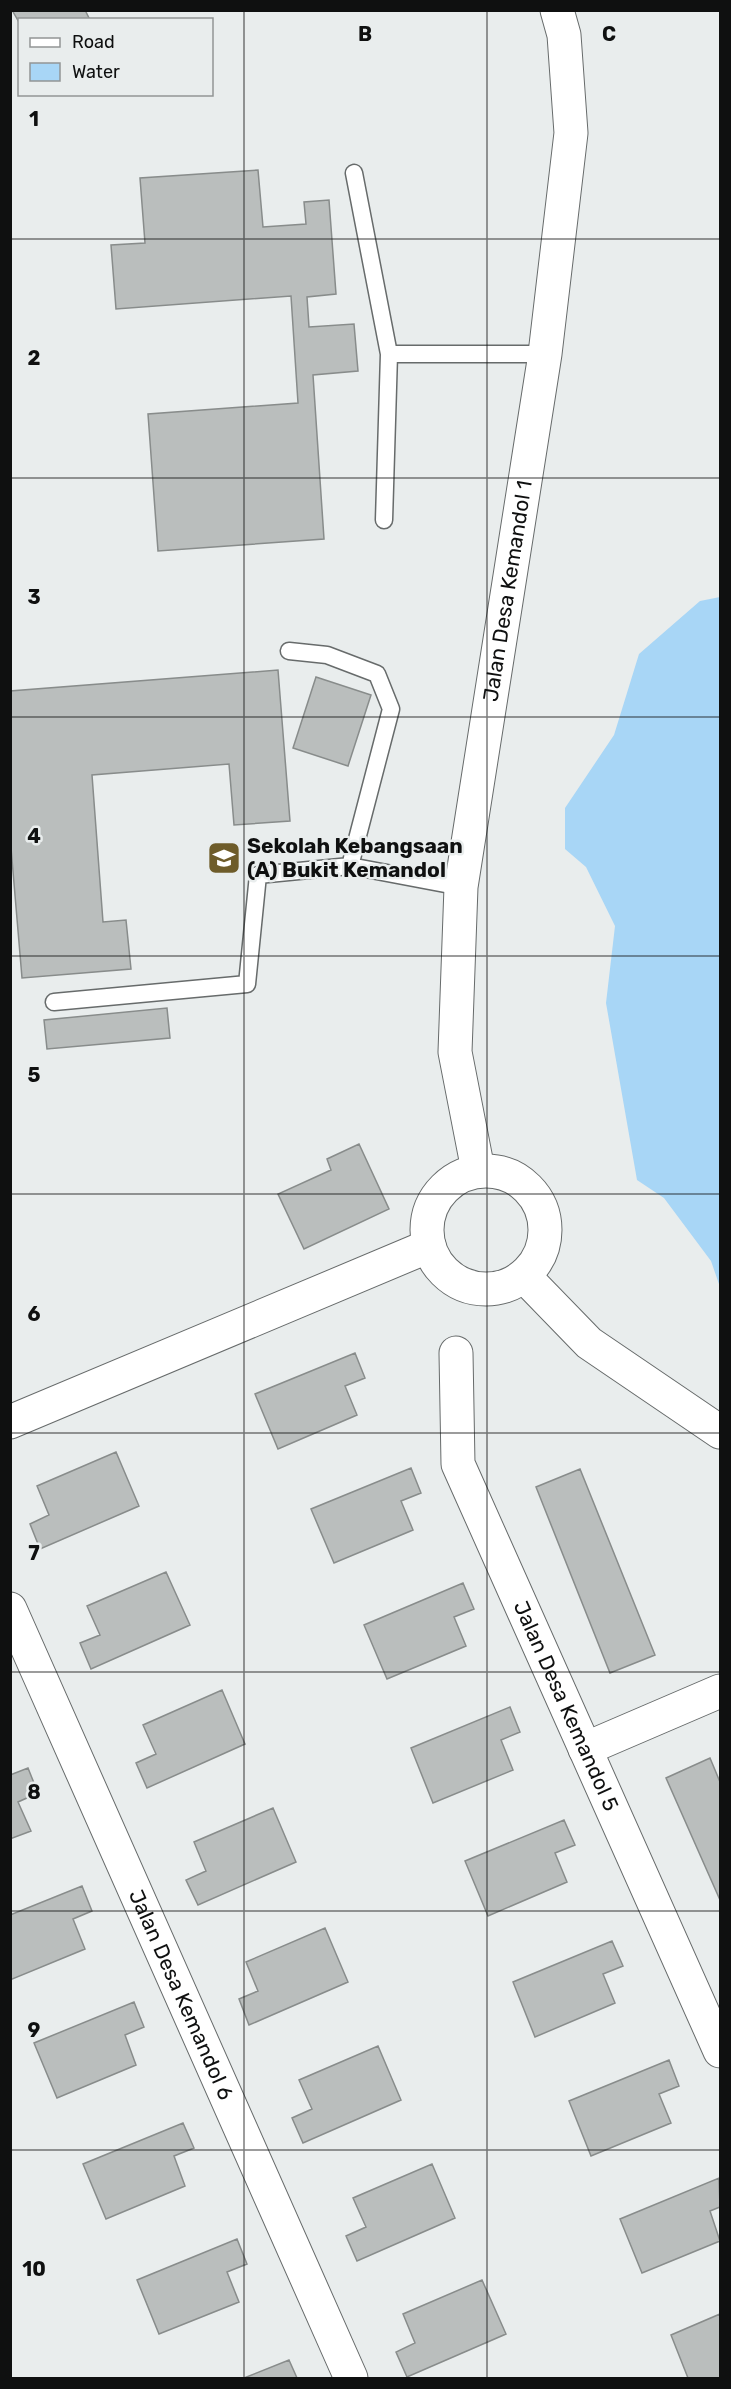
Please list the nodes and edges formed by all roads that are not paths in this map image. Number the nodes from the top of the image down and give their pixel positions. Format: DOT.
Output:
graph roads {
  1 [pos="557,10"];
  2 [pos="354,173"];
  3 [pos="389,354"];
  4 [pos="545,354"];
  5 [pos="384,520"];
  6 [pos="289,651"];
  7 [pos="350,866"];
  8 [pos="461,887"];
  9 [pos="54,1002"];
  10 [pos="478,1170"];
  11 [pos="429,1246"];
  12 [pos="524,1276"];
  13 [pos="456,1353"];
  14 [pos="10,1422"];
  15 [pos="720,1432"];
  16 [pos="10,1609"];
  17 [pos="720,1690"];
  18 [pos="585,1749"];
  19 [pos="720,2051"];
  20 [pos="351,2379"];
  1 -- 4 [label="street, Jalan Desa Kemandol 1"];
  2 -- 3 [label="lane"];
  3 -- 4 [label="lane"];
  3 -- 5 [label="lane"];
  4 -- 8 [label="street, Jalan Desa Kemandol 1"];
  6 -- 7 [label="lane"];
  7 -- 8 [label="lane"];
  7 -- 9 [label="lane"];
  8 -- 10 [label="street, Jalan Desa Kemandol 1"];
  10 -- 11 [label="street"];
  10 -- 12 [label="street"];
  11 -- 12 [label="street"];
  11 -- 14 [label="street"];
  12 -- 15 [label="street"];
  13 -- 18 [label="street, Jalan Desa Kemandol 5"];
  16 -- 20 [label="street, Jalan Desa Kemandol 6"];
  17 -- 18 [label="street"];
  18 -- 19 [label="street, Jalan Desa Kemandol 5"];
}
